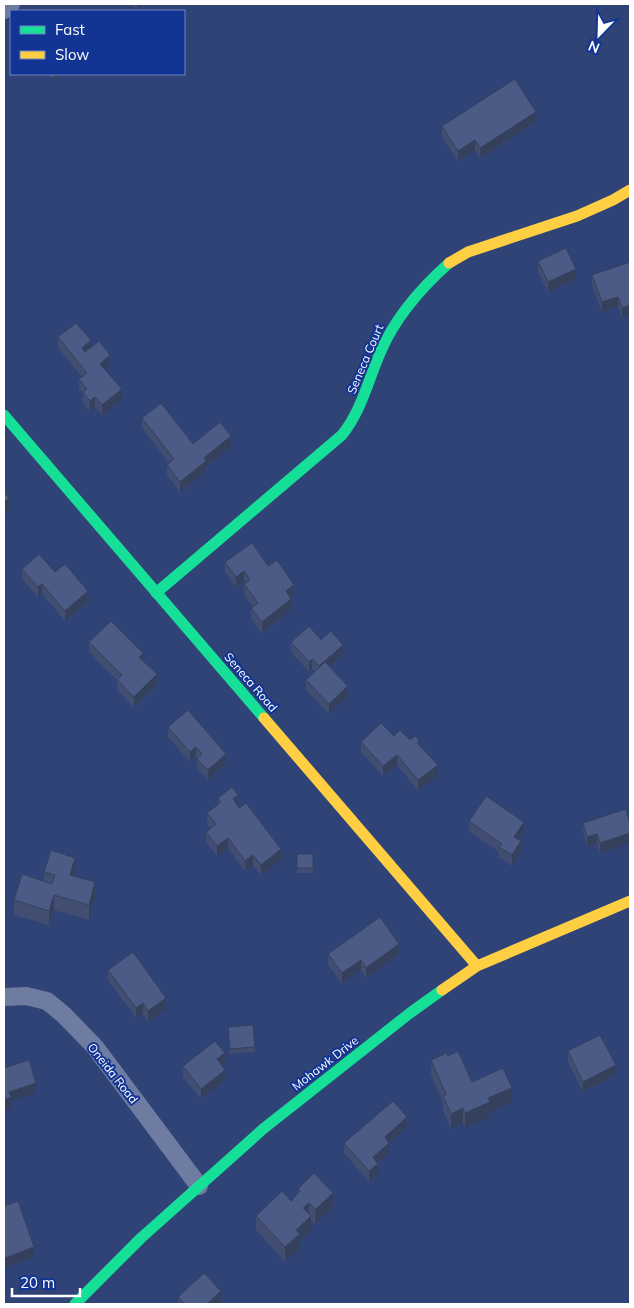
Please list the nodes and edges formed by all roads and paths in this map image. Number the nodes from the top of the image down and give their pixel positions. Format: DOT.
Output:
graph roads {
  1 [pos="12,4"];
  2 [pos="4,10"];
  3 [pos="630,190"];
  4 [pos="4,415"];
  5 [pos="156,592"];
  6 [pos="630,901"];
  7 [pos="477,966"];
  8 [pos="4,997"];
  9 [pos="199,1186"];
  10 [pos="75,1304"];
  1 -- 2 [label="street"];
  3 -- 5 [label="street, Seneca Court"];
  4 -- 5 [label="street, Seneca Road"];
  5 -- 7 [label="street, Seneca Road"];
  6 -- 7 [label="street, Mohawk Drive"];
  7 -- 9 [label="street, Mohawk Drive"];
  8 -- 9 [label="street, Oneida Road"];
  9 -- 10 [label="street, Mohawk Drive"];
}
